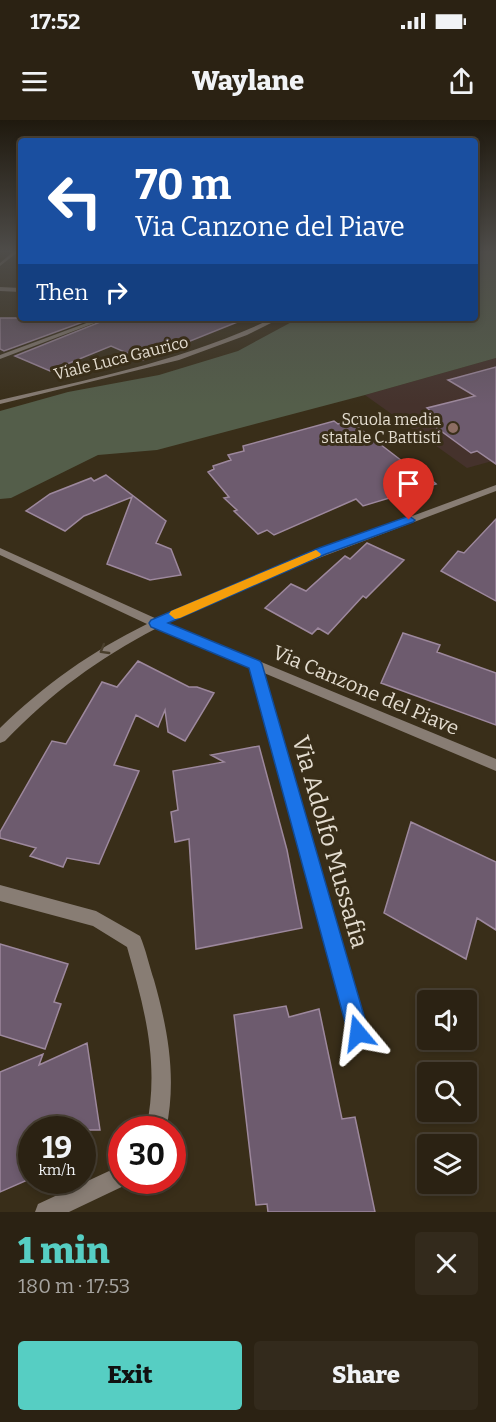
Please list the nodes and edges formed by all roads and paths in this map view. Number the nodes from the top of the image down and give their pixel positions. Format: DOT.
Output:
graph roads {
  1 [pos="97,321"];
  2 [pos="272,321"];
  3 [pos="0,357"];
  4 [pos="0,402"];
  5 [pos="496,488"];
  6 [pos="0,551"];
  7 [pos="155,623"];
  8 [pos="255,664"];
  9 [pos="0,737"];
  10 [pos="496,765"];
  11 [pos="0,893"];
  12 [pos="358,1033"];
  13 [pos="158,1116"];
  14 [pos="108,1182"];
  15 [pos="46,1212"];
  1 -- 3 [label="street"];
  2 -- 4 [label="street, Viale Luca Gaurico"];
  5 -- 7 [label="street"];
  6 -- 7 [label="street, Via Canzone del Piave"];
  7 -- 8 [label="street, Via Canzone del Piave"];
  7 -- 9 [label="street, one-way"];
  8 -- 10 [label="street, Via Canzone del Piave"];
  8 -- 12 [label="street, Via Adolfo Mussafia"];
  11 -- 13 [label="street"];
  14 -- 15 [label="street"];
}
